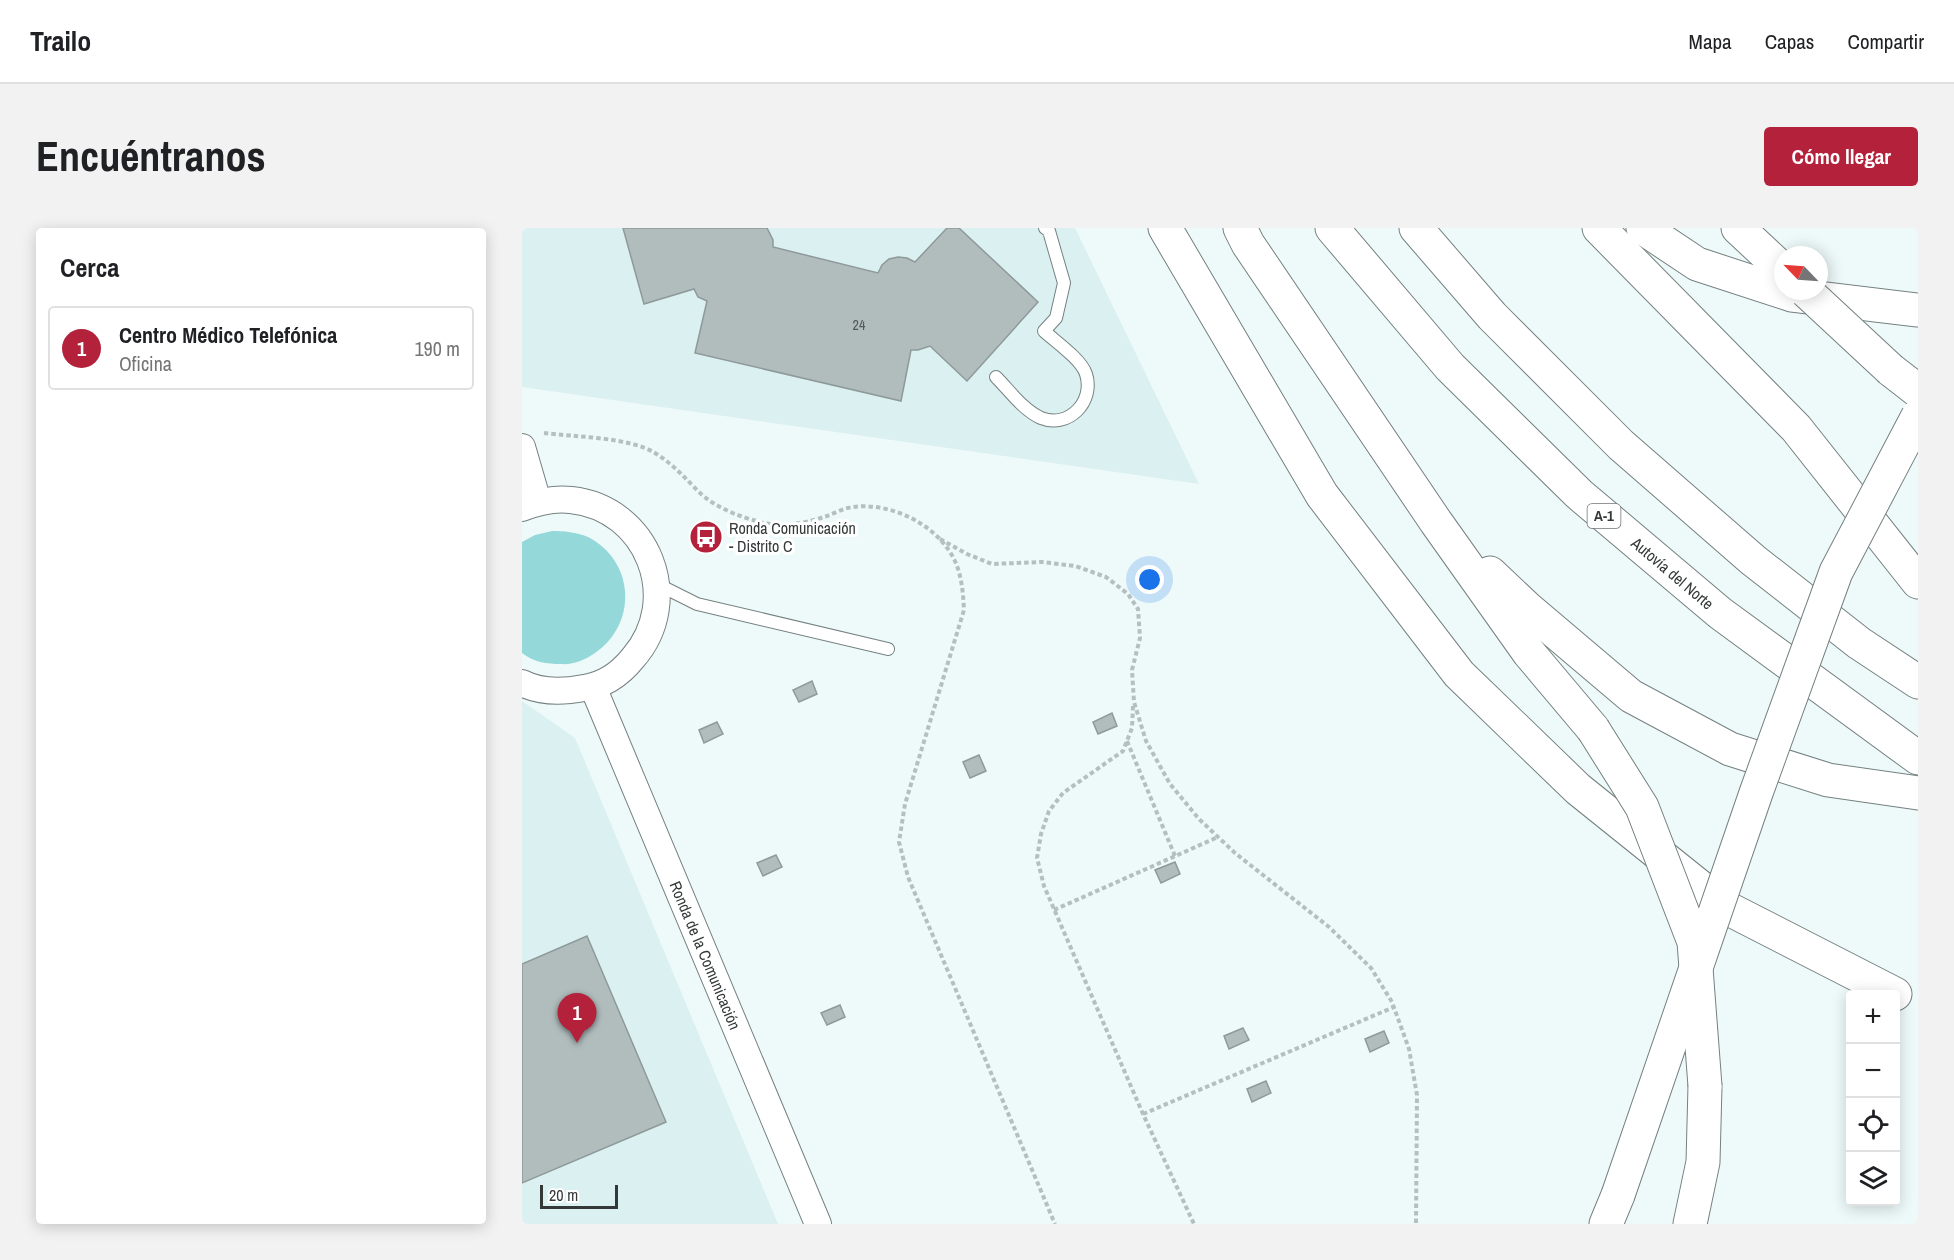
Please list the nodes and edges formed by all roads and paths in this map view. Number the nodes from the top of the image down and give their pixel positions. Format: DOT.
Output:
graph roads {
  1 [pos="1045,228"];
  2 [pos="1166,228"];
  3 [pos="1171,228"];
  4 [pos="1240,228"];
  5 [pos="1332,228"];
  6 [pos="1416,228"];
  7 [pos="1599,228"];
  8 [pos="1643,228"];
  9 [pos="1738,228"];
  10 [pos="1774,262"];
  11 [pos="1191,269"];
  12 [pos="1816,300"];
  13 [pos="1918,310"];
  14 [pos="996,377"];
  15 [pos="1918,391"];
  16 [pos="1918,416"];
  17 [pos="528,439"];
  18 [pos="530,505"];
  19 [pos="1436,522"];
  20 [pos="939,538"];
  21 [pos="1918,582"];
  22 [pos="657,584"];
  23 [pos="888,649"];
  24 [pos="1918,682"];
  25 [pos="522,683"];
  26 [pos="593,687"];
  27 [pos="1134,702"];
  28 [pos="1127,741"];
  29 [pos="1918,758"];
  30 [pos="1918,793"];
  31 [pos="1218,837"];
  32 [pos="1175,855"];
  33 [pos="1054,910"];
  34 [pos="1885,990"];
  35 [pos="1900,997"];
  36 [pos="1918,1006"];
  37 [pos="1394,1007"];
  38 [pos="1143,1114"];
  39 [pos="1612,1210"];
  40 [pos="818,1224"];
  41 [pos="1055,1224"];
  42 [pos="1194,1224"];
  43 [pos="1416,1224"];
  44 [pos="1690,1224"];
  1 -- 14 [label="lane"];
  2 -- 11 [label="highway"];
  3 -- 11 [label="highway"];
  4 -- 19 [label="highway"];
  5 -- 29 [label="highway, Autovía del Norte / A-1"];
  6 -- 24 [label="highway"];
  7 -- 21 [label="highway"];
  8 -- 13 [label="highway"];
  9 -- 10 [label="highway"];
  11 -- 34 [label="highway"];
  12 -- 15 [label="highway, bridge"];
  16 -- 39 [label="highway, bridge"];
  17 -- 18 [label="street"];
  17 -- 20 [label="path"];
  18 -- 22 [label="street"];
  19 -- 30 [label="highway"];
  19 -- 44 [label="highway, bridge"];
  20 -- 27 [label="path"];
  20 -- 41 [label="path"];
  22 -- 23 [label="lane"];
  22 -- 26 [label="street"];
  25 -- 26 [label="street"];
  26 -- 40 [label="street, Ronda de la Comunicación"];
  27 -- 28 [label="path"];
  27 -- 31 [label="path"];
  28 -- 32 [label="path"];
  28 -- 33 [label="path"];
  31 -- 32 [label="path"];
  31 -- 37 [label="path"];
  32 -- 33 [label="path"];
  33 -- 38 [label="path"];
  35 -- 36 [label="highway"];
  37 -- 38 [label="path"];
  37 -- 43 [label="path"];
  38 -- 42 [label="path"];
}
